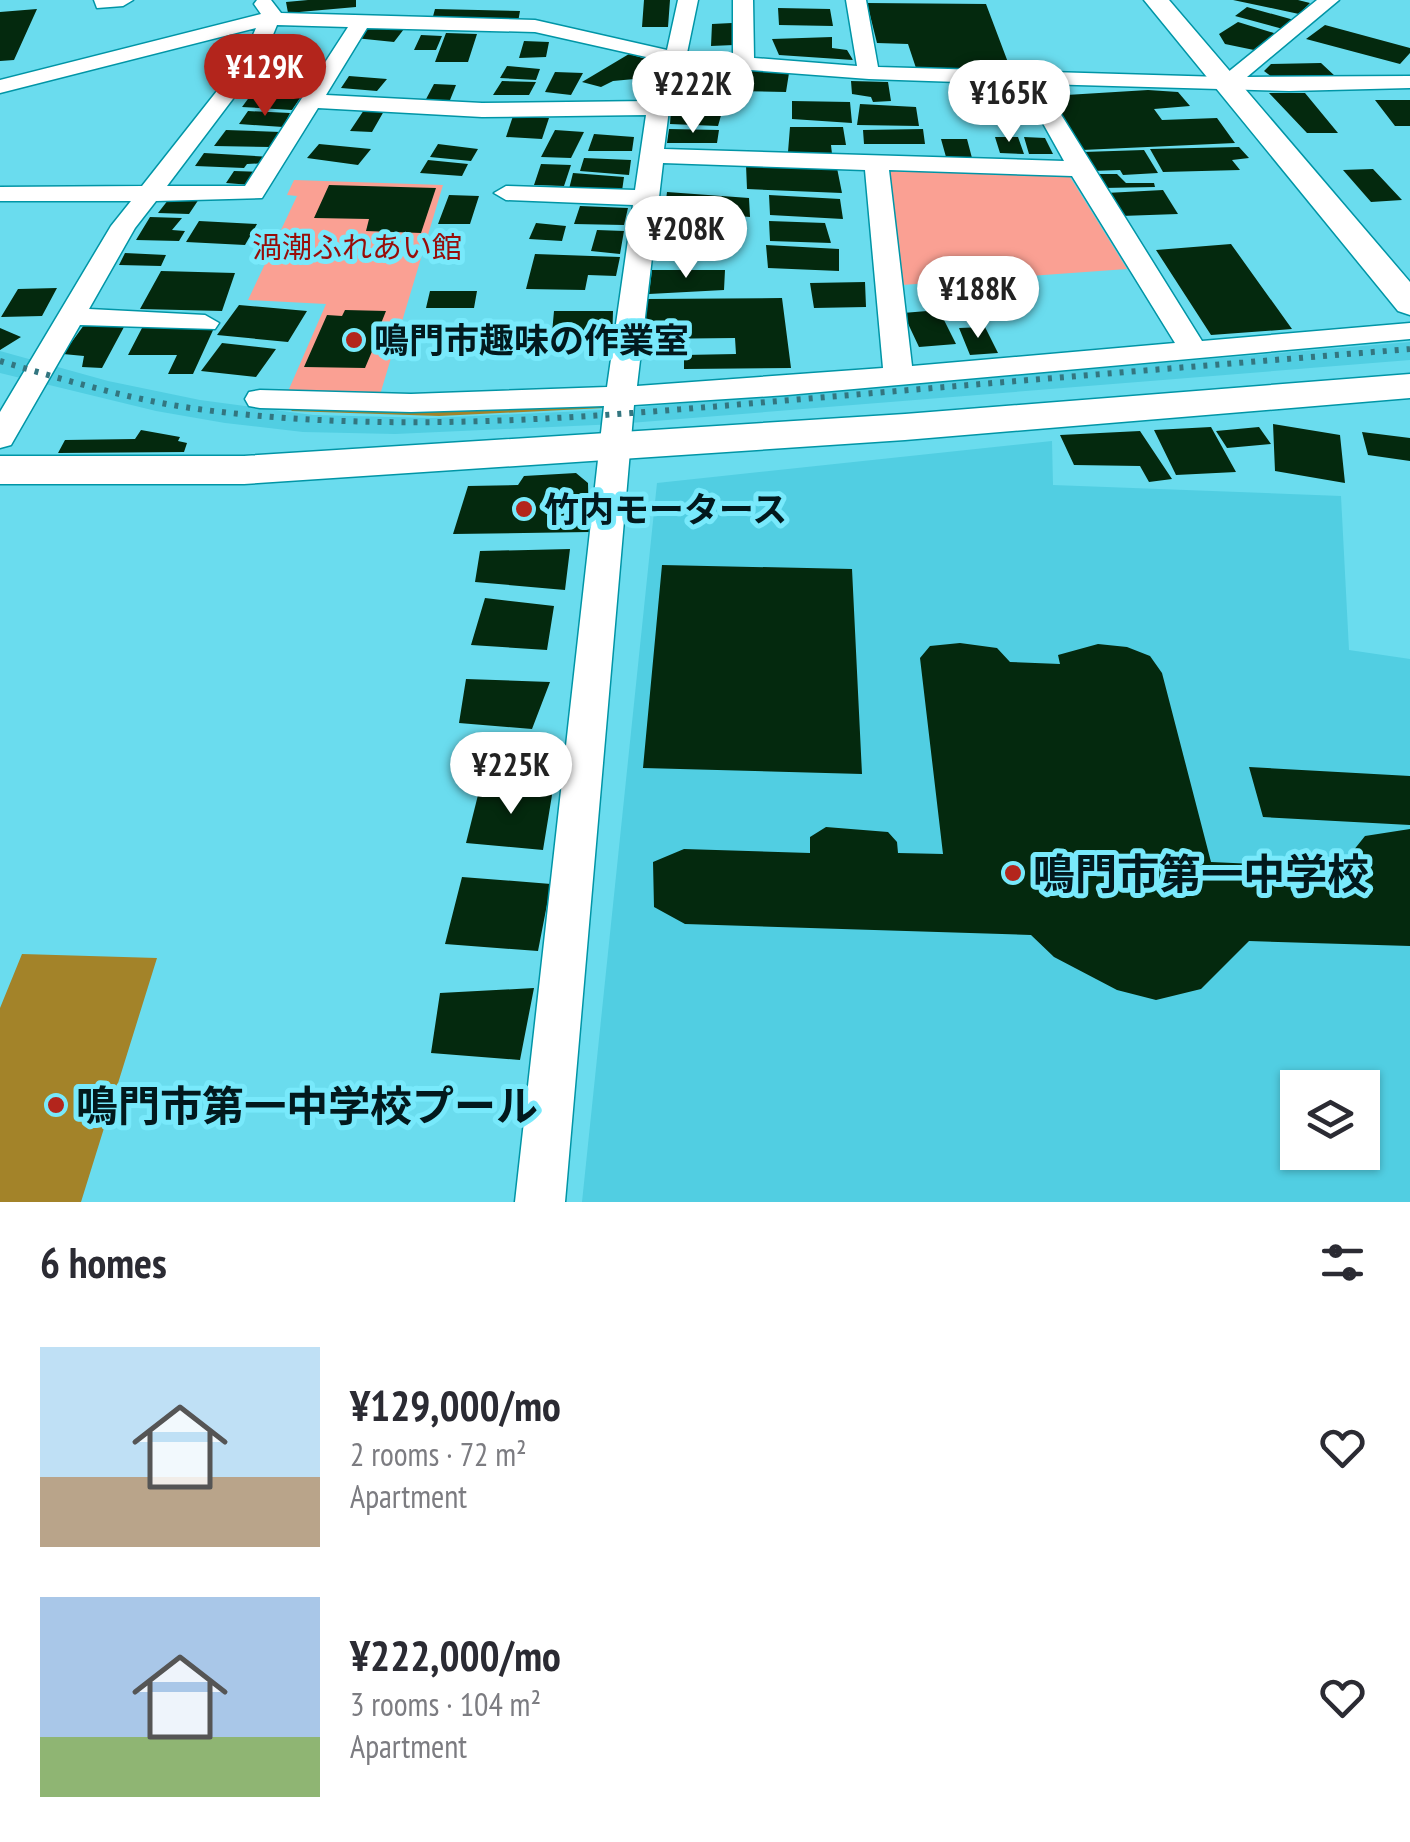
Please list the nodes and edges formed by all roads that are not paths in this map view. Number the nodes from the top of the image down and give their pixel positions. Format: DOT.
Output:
graph roads {
  1 [pos="104,0"];
  2 [pos="123,0"];
  3 [pos="688,0"];
  4 [pos="743,0"];
  5 [pos="856,0"];
  6 [pos="1156,0"];
  7 [pos="1330,0"];
  8 [pos="264,10"];
  9 [pos="361,22"];
  10 [pos="676,58"];
  11 [pos="744,64"];
  12 [pos="869,74"];
  13 [pos="1028,78"];
  14 [pos="1410,82"];
  15 [pos="1226,84"];
  16 [pos="0,88"];
  17 [pos="311,102"];
  18 [pos="658,108"];
  19 [pos="652,156"];
  20 [pos="876,162"];
  21 [pos="1080,169"];
  22 [pos="150,191"];
  23 [pos="253,193"];
  24 [pos="287,193"];
  25 [pos="506,193"];
  26 [pos="0,194"];
  27 [pos="647,198"];
  28 [pos="1410,304"];
  29 [pos="72,316"];
  30 [pos="205,322"];
  31 [pos="1410,331"];
  32 [pos="1194,351"];
  33 [pos="898,374"];
  34 [pos="1410,386"];
  35 [pos="622,396"];
  36 [pos="260,399"];
  37 [pos="0,438"];
  38 [pos="616,445"];
  39 [pos="0,470"];
  40 [pos="540,1202"];
  1 -- 2 [label="street"];
  3 -- 10 [label="street"];
  4 -- 11 [label="street"];
  5 -- 12 [label="street"];
  6 -- 15 [label="street"];
  7 -- 15 [label="street"];
  8 -- 9 [label="street"];
  8 -- 16 [label="street"];
  8 -- 22 [label="street"];
  9 -- 10 [label="street"];
  9 -- 17 [label="street"];
  10 -- 11 [label="street"];
  10 -- 18 [label="street"];
  11 -- 12 [label="street"];
  12 -- 13 [label="street"];
  13 -- 15 [label="street"];
  13 -- 21 [label="street"];
  14 -- 15 [label="street"];
  15 -- 28 [label="street"];
  17 -- 18 [label="street"];
  17 -- 23 [label="street"];
  18 -- 19 [label="street"];
  19 -- 20 [label="street"];
  19 -- 27 [label="street"];
  20 -- 21 [label="street"];
  20 -- 33 [label="street"];
  21 -- 32 [label="street"];
  22 -- 23 [label="street"];
  22 -- 26 [label="street"];
  22 -- 29 [label="street"];
  23 -- 24 [label="street"];
  25 -- 27 [label="street"];
  27 -- 35 [label="street"];
  29 -- 30 [label="street"];
  29 -- 37 [label="street"];
  31 -- 32 [label="street"];
  32 -- 33 [label="street"];
  33 -- 35 [label="street"];
  34 -- 38 [label="street"];
  35 -- 36 [label="street"];
  35 -- 38 [label="street"];
  38 -- 39 [label="street"];
  38 -- 40 [label="street"];
}
